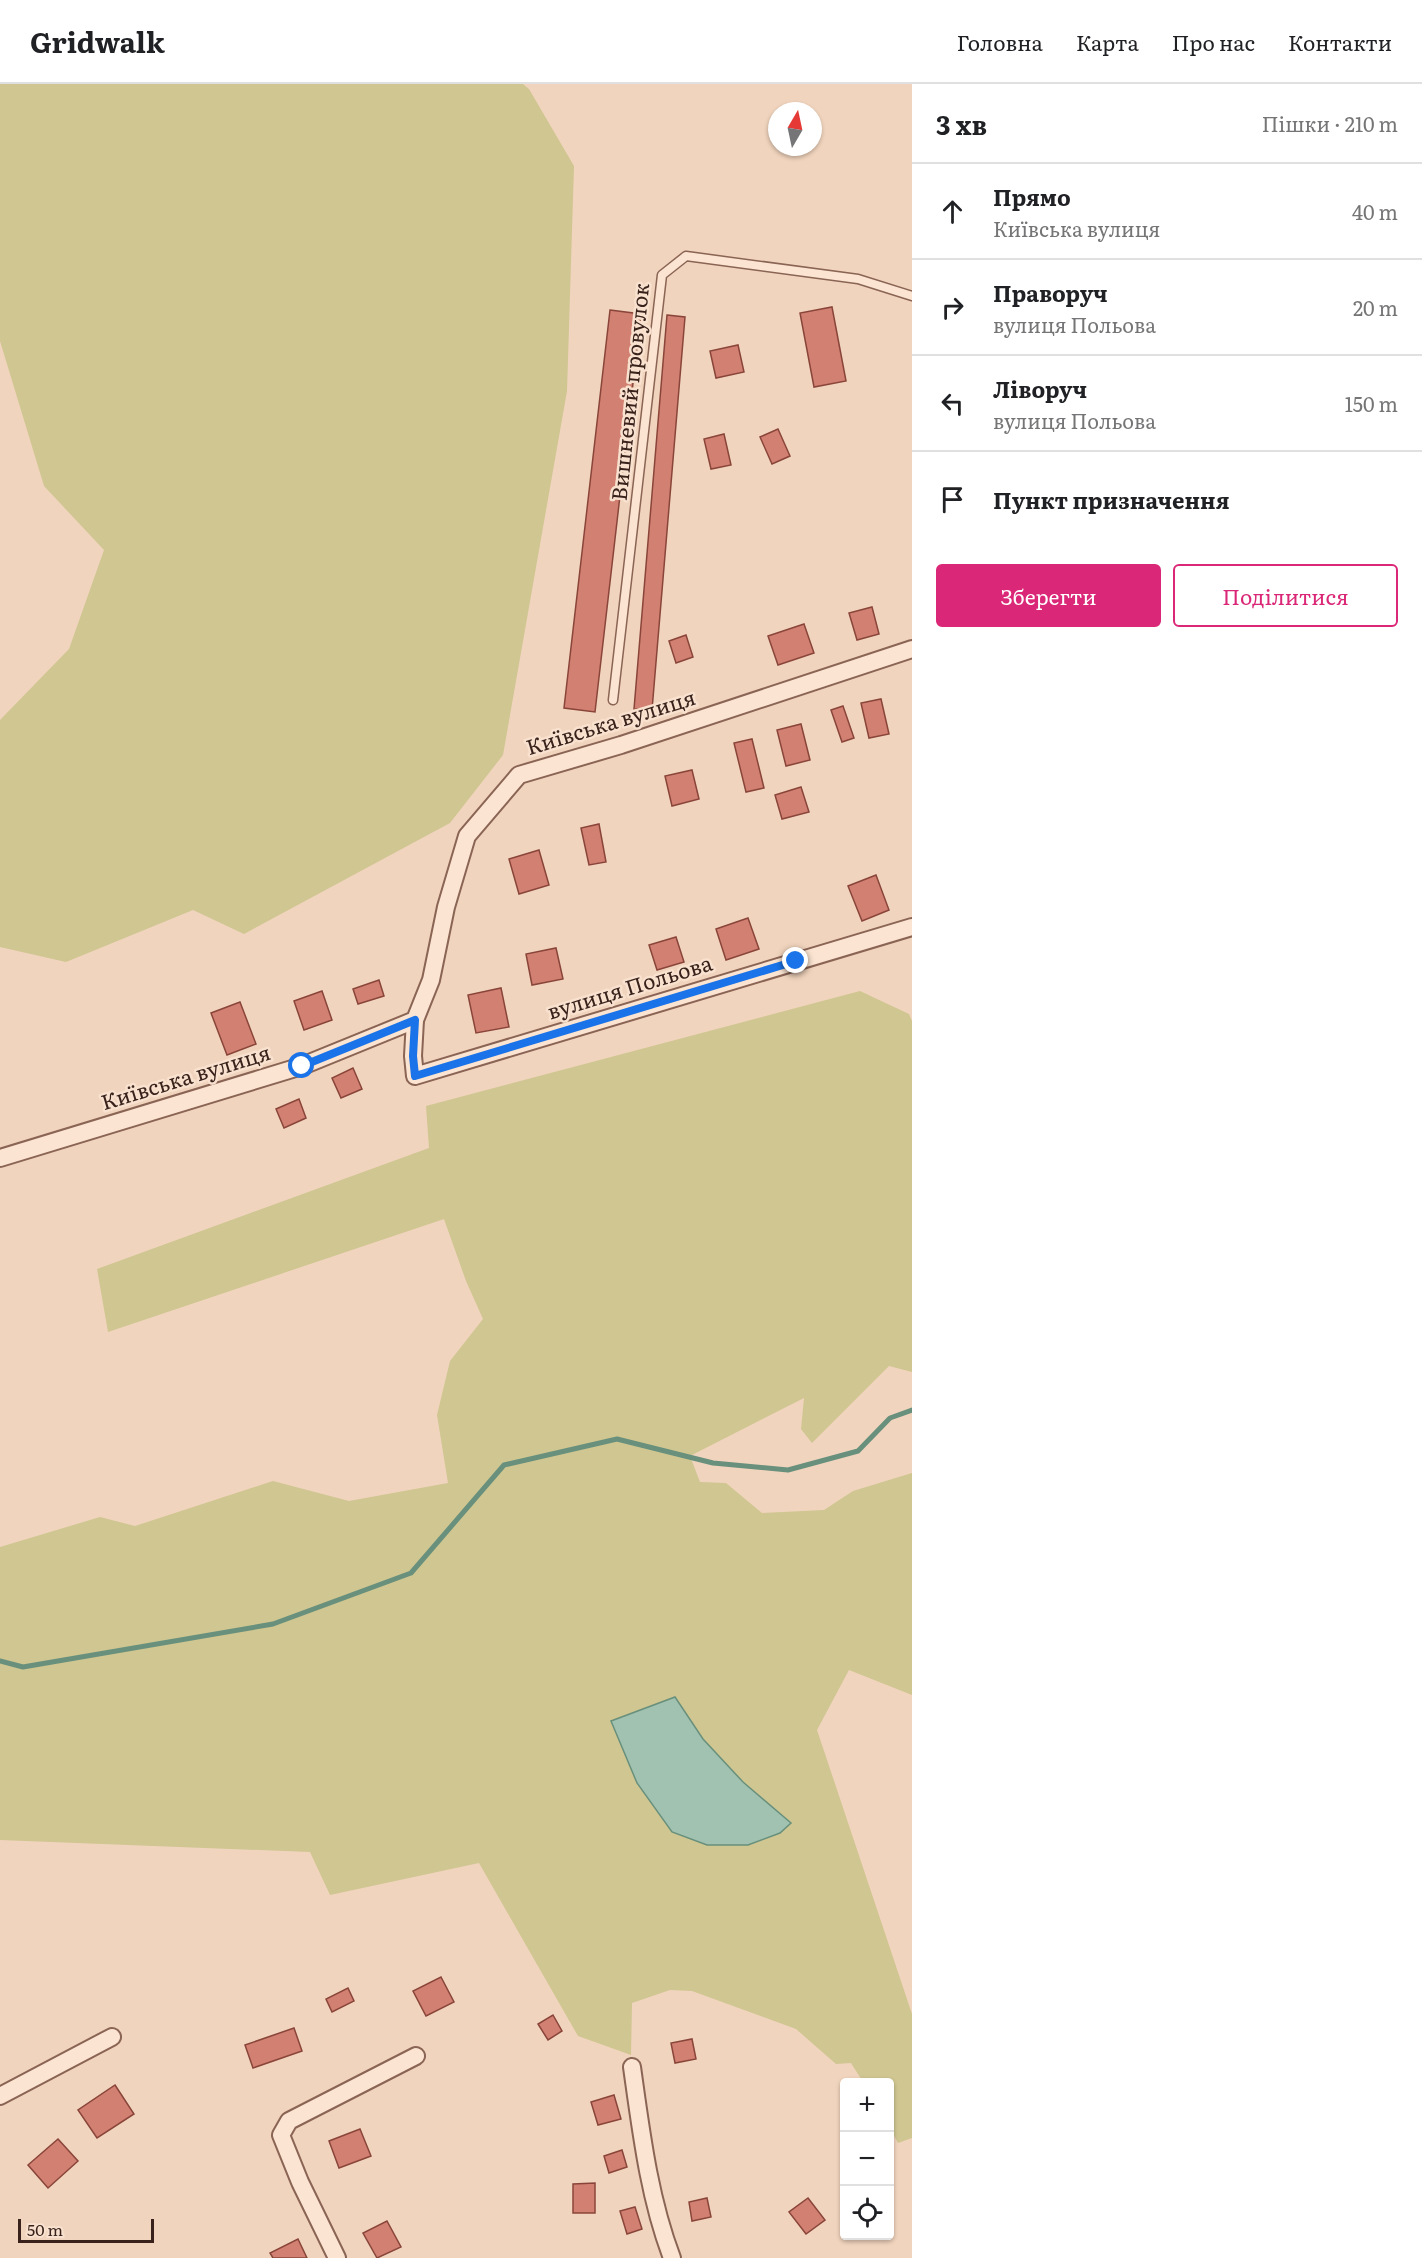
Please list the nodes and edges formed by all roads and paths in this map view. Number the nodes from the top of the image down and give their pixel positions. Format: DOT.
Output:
graph roads {
  1 [pos="912,296"];
  2 [pos="912,649"];
  3 [pos="613,700"];
  4 [pos="912,927"];
  5 [pos="415,1020"];
  6 [pos="0,1158"];
  7 [pos="112,2037"];
  8 [pos="416,2056"];
  9 [pos="632,2067"];
  10 [pos="0,2096"];
  11 [pos="337,2258"];
  12 [pos="672,2258"];
  1 -- 3 [label="lane, Вишневий провулок"];
  2 -- 5 [label="street, Київська вулиця"];
  4 -- 5 [label="street, вулиця Польова"];
  5 -- 6 [label="street, Київська вулиця"];
  7 -- 10 [label="street"];
  8 -- 11 [label="street"];
  9 -- 12 [label="street"];
}
